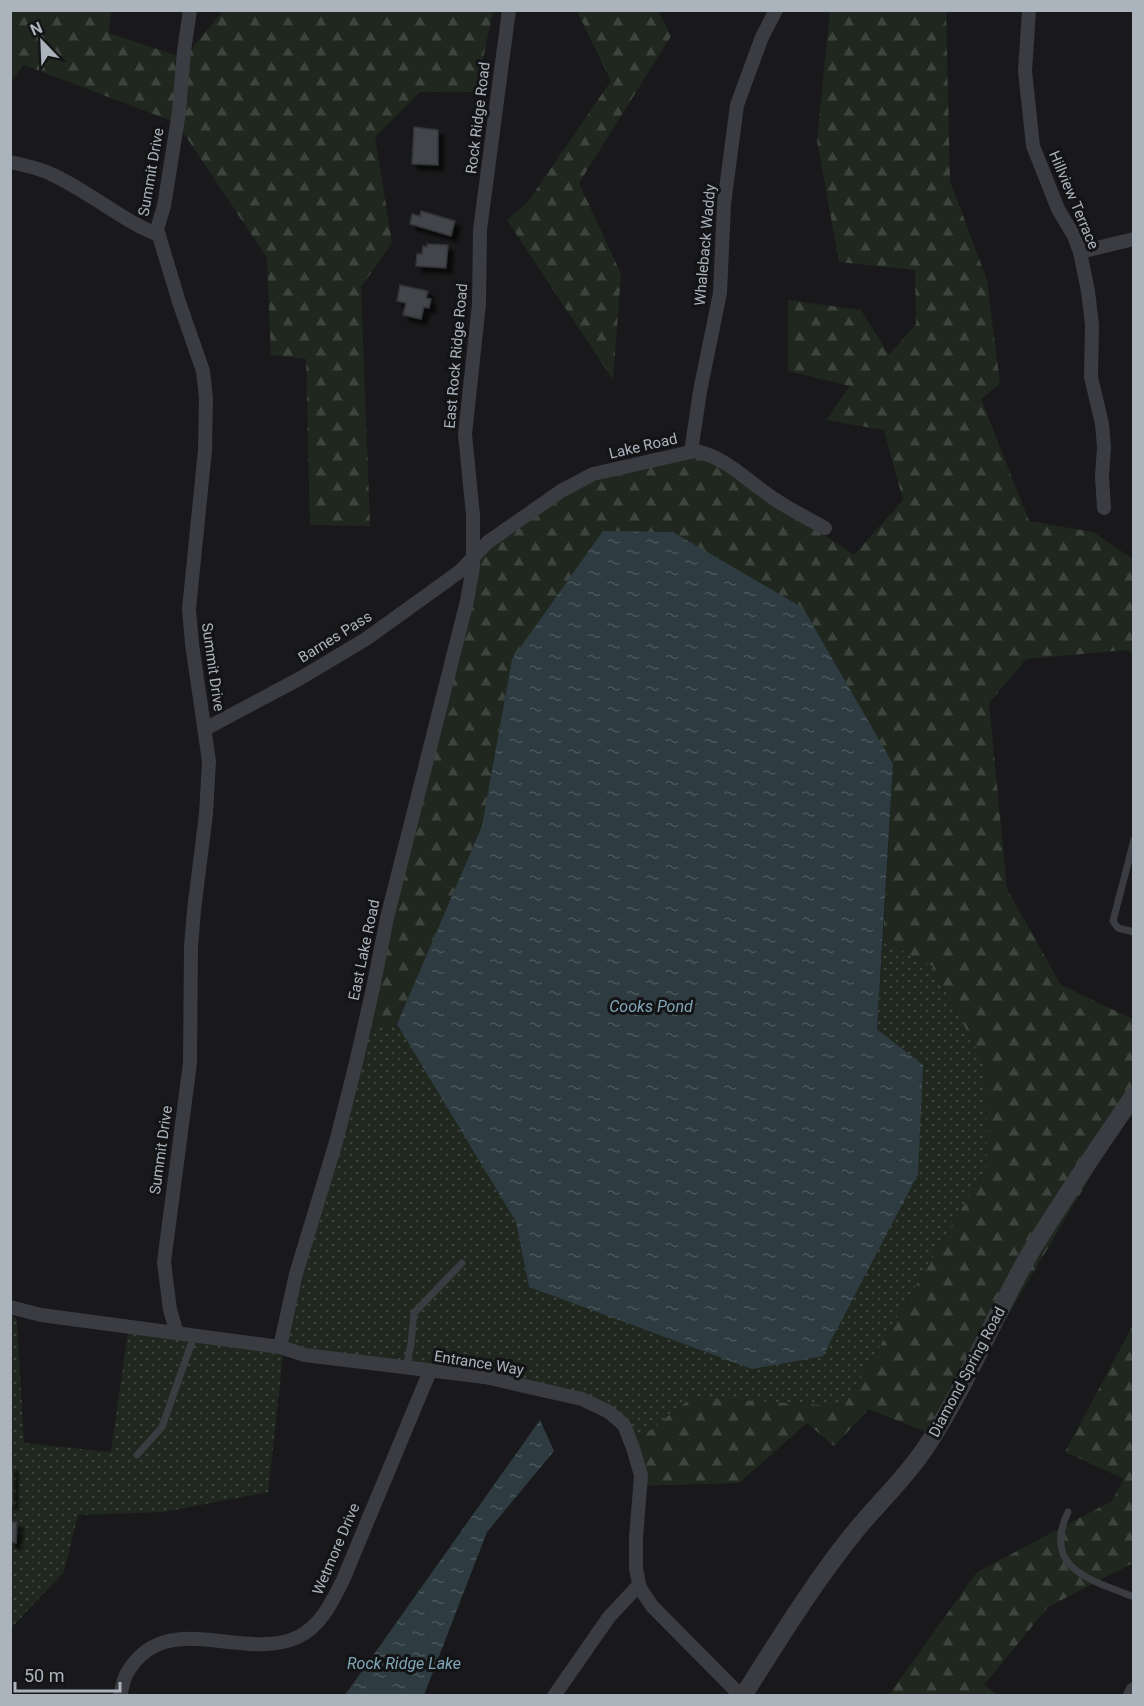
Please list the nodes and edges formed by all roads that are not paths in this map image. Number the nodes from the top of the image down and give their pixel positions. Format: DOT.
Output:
graph roads {
  1 [pos="189,10"];
  2 [pos="509,10"];
  3 [pos="1029,10"];
  4 [pos="769,15"];
  5 [pos="10,162"];
  6 [pos="480,230"];
  7 [pos="159,235"];
  8 [pos="1134,239"];
  9 [pos="1080,252"];
  10 [pos="691,452"];
  11 [pos="1104,508"];
  12 [pos="825,528"];
  13 [pos="473,558"];
  14 [pos="205,729"];
  15 [pos="1134,840"];
  16 [pos="1134,932"];
  17 [pos="1134,1095"];
  18 [pos="462,1263"];
  19 [pos="10,1307"];
  20 [pos="177,1333"];
  21 [pos="194,1336"];
  22 [pos="280,1347"];
  23 [pos="406,1368"];
  24 [pos="430,1371"];
  25 [pos="136,1455"];
  26 [pos="1068,1512"];
  27 [pos="639,1585"];
  28 [pos="1134,1597"];
  29 [pos="1134,1691"];
  30 [pos="120,1695"];
  31 [pos="554,1695"];
  32 [pos="742,1695"];
  33 [pos="1132,1695"];
  1 -- 7 [label="street, Summit Drive"];
  2 -- 6 [label="street, Rock Ridge Road"];
  3 -- 9 [label="street, Hillview Terrace"];
  4 -- 10 [label="street, Whaleback Waddy"];
  5 -- 7 [label="street"];
  6 -- 13 [label="street, East Rock Ridge Road"];
  7 -- 14 [label="street, Summit Drive"];
  8 -- 9 [label="street"];
  9 -- 11 [label="street, Hillview Terrace"];
  10 -- 12 [label="street, Lake Road"];
  10 -- 13 [label="street, Lake Road"];
  13 -- 14 [label="street, Barnes Pass"];
  13 -- 22 [label="street, East Lake Road"];
  14 -- 20 [label="street, Summit Drive"];
  15 -- 16 [label="lane"];
  17 -- 32 [label="street, Diamond Spring Road"];
  18 -- 23 [label="lane"];
  19 -- 20 [label="street, Entrance Way"];
  20 -- 21 [label="street, Entrance Way"];
  21 -- 22 [label="street, Entrance Way"];
  21 -- 25 [label="lane"];
  22 -- 23 [label="street, Entrance Way"];
  23 -- 24 [label="street, Entrance Way"];
  24 -- 27 [label="street, Entrance Way"];
  24 -- 30 [label="street, Wetmore Drive"];
  26 -- 28 [label="lane"];
  27 -- 31 [label="street"];
  27 -- 32 [label="street, Entrance Way"];
  29 -- 33 [label="street"];
}
